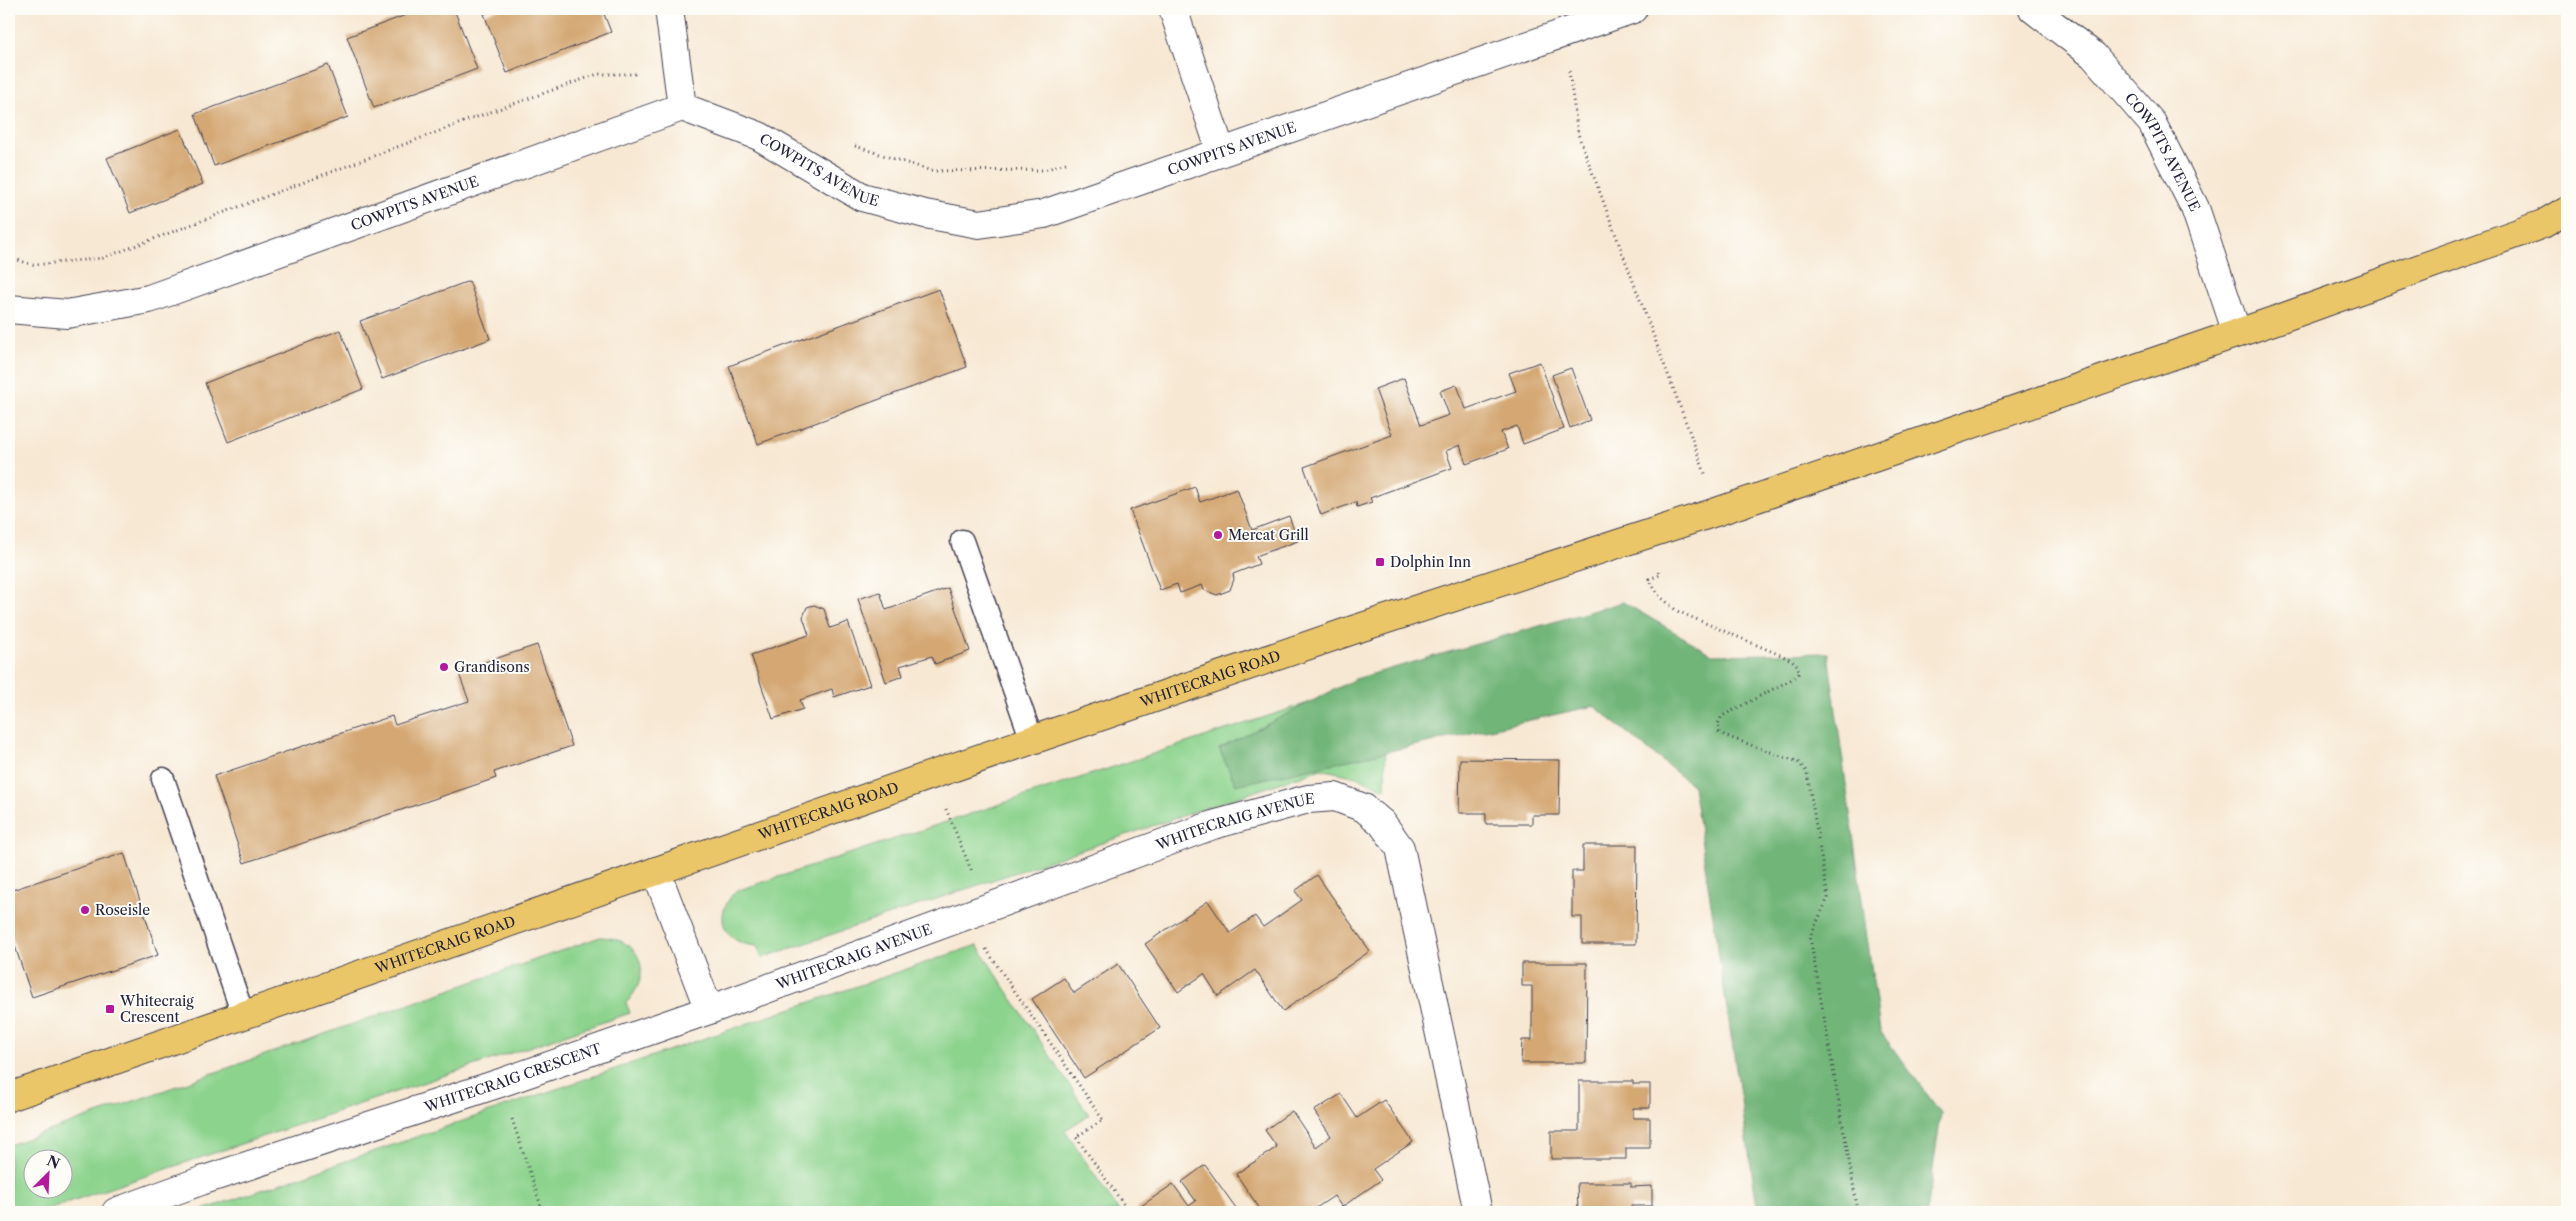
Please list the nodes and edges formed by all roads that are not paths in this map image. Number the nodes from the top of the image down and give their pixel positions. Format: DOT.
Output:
graph roads {
  1 [pos="669,9"];
  2 [pos="1173,9"];
  3 [pos="1632,9"];
  4 [pos="2033,9"];
  5 [pos="1600,14"];
  6 [pos="682,107"];
  7 [pos="1221,152"];
  8 [pos="2567,210"];
  9 [pos="2555,224"];
  10 [pos="9,309"];
  11 [pos="2237,333"];
  12 [pos="962,541"];
  13 [pos="1032,740"];
  14 [pos="163,779"];
  15 [pos="656,871"];
  16 [pos="709,1010"];
  17 [pos="242,1015"];
  18 [pos="9,1097"];
  19 [pos="116,1212"];
  20 [pos="1478,1212"];
  1 -- 6 [label="street"];
  2 -- 7 [label="street"];
  3 -- 5 [label="street, COWPITS AVENUE"];
  4 -- 11 [label="street, COWPITS AVENUE"];
  5 -- 7 [label="street, COWPITS AVENUE"];
  6 -- 7 [label="street, COWPITS AVENUE"];
  6 -- 10 [label="street, COWPITS AVENUE"];
  8 -- 9 [label="main road, WHITECRAIG ROAD"];
  9 -- 11 [label="main road, WHITECRAIG ROAD"];
  11 -- 13 [label="main road, WHITECRAIG ROAD"];
  12 -- 13 [label="lane"];
  13 -- 15 [label="main road, WHITECRAIG ROAD"];
  14 -- 17 [label="lane"];
  15 -- 16 [label="street"];
  15 -- 17 [label="main road, WHITECRAIG ROAD"];
  16 -- 19 [label="street, WHITECRAIG CRESCENT"];
  16 -- 20 [label="street, WHITECRAIG AVENUE"];
  17 -- 18 [label="main road, WHITECRAIG ROAD"];
}
